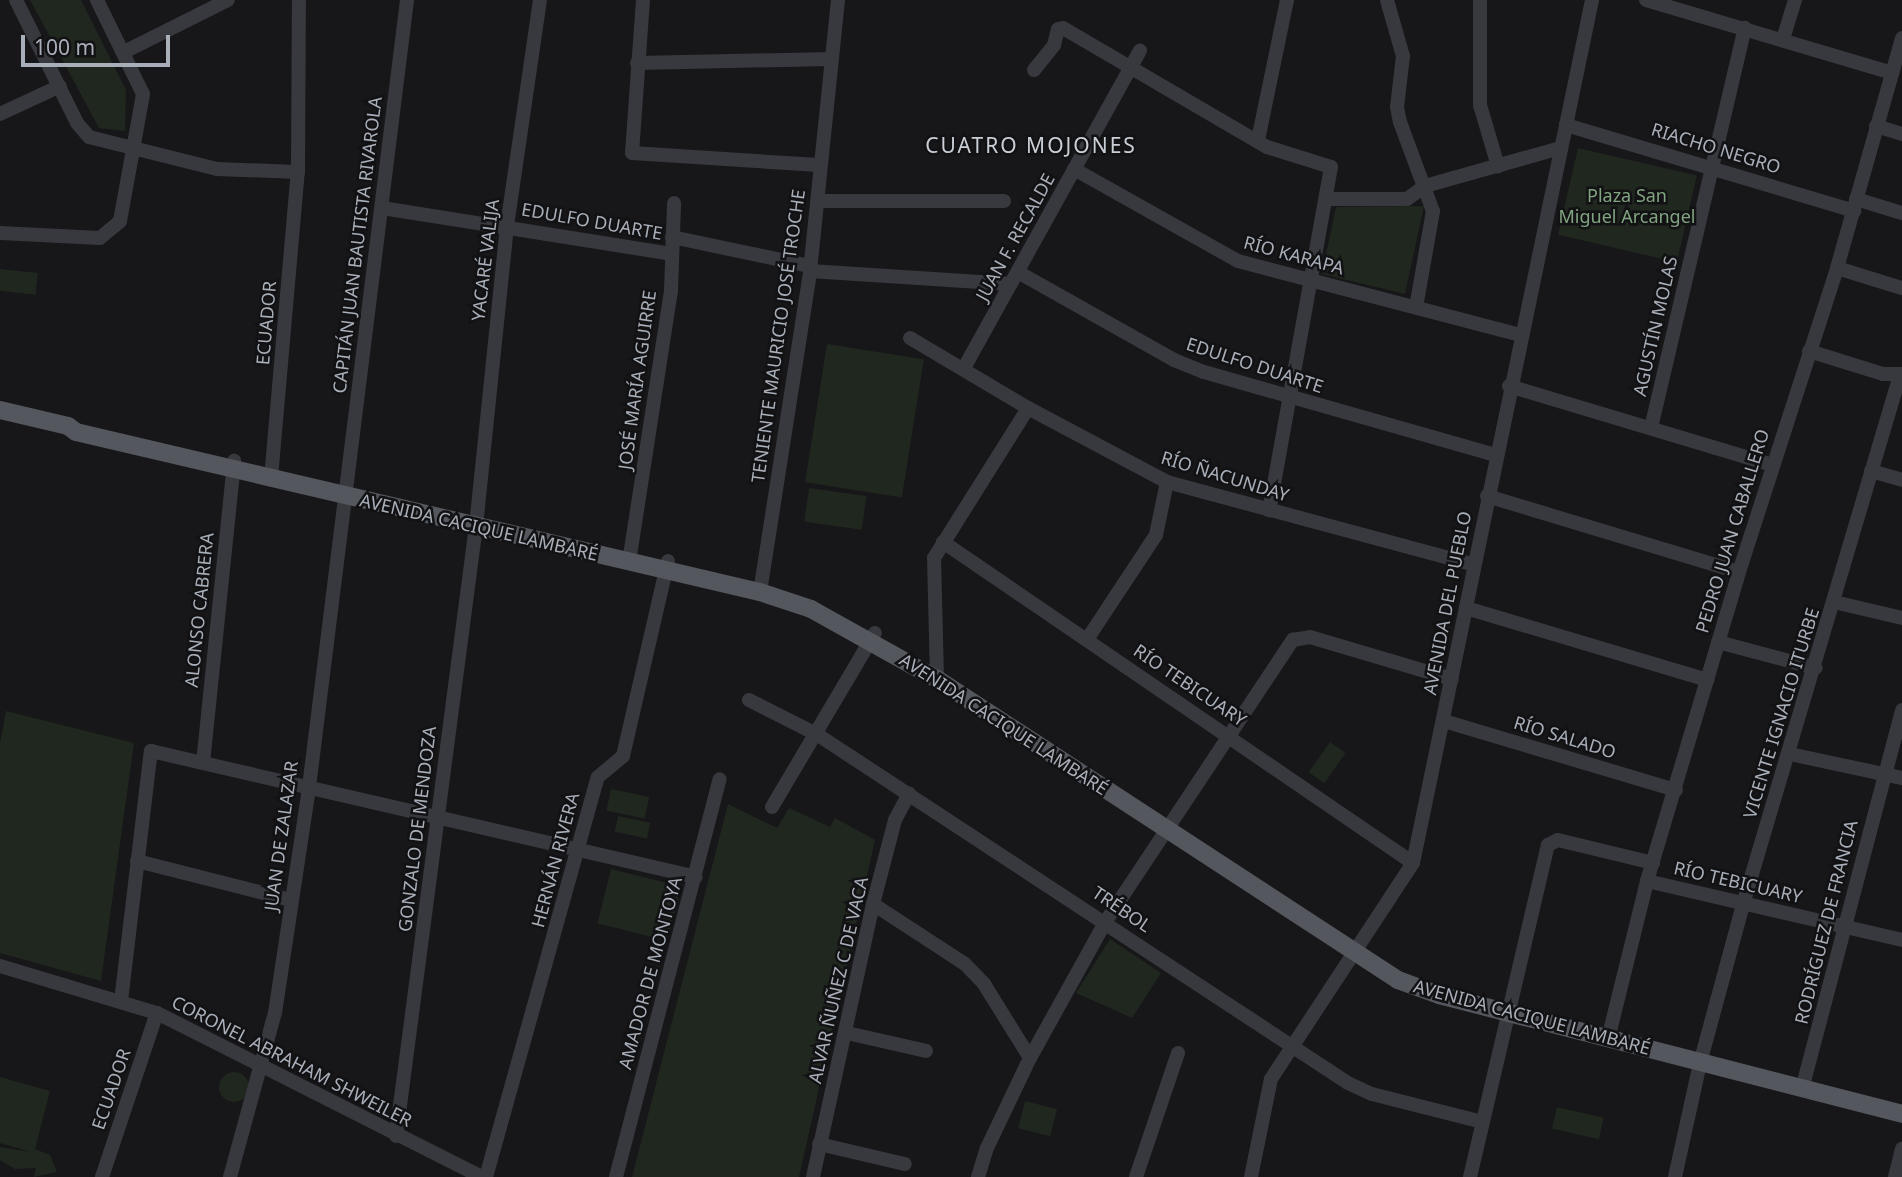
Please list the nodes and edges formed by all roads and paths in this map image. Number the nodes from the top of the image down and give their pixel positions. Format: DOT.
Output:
graph roads {
  1 [pos="16,0"];
  2 [pos="97,0"];
  3 [pos="228,0"];
  4 [pos="299,0"];
  5 [pos="407,0"];
  6 [pos="540,0"];
  7 [pos="643,0"];
  8 [pos="838,0"];
  9 [pos="1287,0"];
  10 [pos="1387,0"];
  11 [pos="1480,0"];
  12 [pos="1592,0"];
  13 [pos="1646,0"];
  14 [pos="1706,0"];
  15 [pos="1795,0"];
  16 [pos="1702,15"];
  17 [pos="1745,28"];
  18 [pos="1902,38"];
  19 [pos="1783,39"];
  20 [pos="1140,51"];
  21 [pos="124,52"];
  22 [pos="830,59"];
  23 [pos="637,63"];
  24 [pos="1129,67"];
  25 [pos="1896,67"];
  26 [pos="1034,69"];
  27 [pos="60,86"];
  28 [pos="0,114"];
  29 [pos="1566,125"];
  30 [pos="1876,126"];
  31 [pos="1902,134"];
  32 [pos="1258,140"];
  33 [pos="1560,148"];
  34 [pos="135,149"];
  35 [pos="819,165"];
  36 [pos="1499,166"];
  37 [pos="1710,166"];
  38 [pos="1074,169"];
  39 [pos="298,172"];
  40 [pos="1425,186"];
  41 [pos="1328,199"];
  42 [pos="818,201"];
  43 [pos="1004,201"];
  44 [pos="674,203"];
  45 [pos="1855,205"];
  46 [pos="382,208"];
  47 [pos="1902,213"];
  48 [pos="507,226"];
  49 [pos="0,233"];
  50 [pos="672,237"];
  51 [pos="671,254"];
  52 [pos="810,268"];
  53 [pos="1837,268"];
  54 [pos="1015,278"];
  55 [pos="1312,280"];
  56 [pos="1902,288"];
  57 [pos="1416,307"];
  58 [pos="1520,335"];
  59 [pos="909,338"];
  60 [pos="1809,351"];
  61 [pos="964,368"];
  62 [pos="1901,375"];
  63 [pos="1509,386"];
  64 [pos="1290,398"];
  65 [pos="1028,408"];
  66 [pos="0,410"];
  67 [pos="1651,428"];
  68 [pos="1495,455"];
  69 [pos="234,465"];
  70 [pos="1773,465"];
  71 [pos="1871,471"];
  72 [pos="272,474"];
  73 [pos="1902,480"];
  74 [pos="1167,482"];
  75 [pos="346,491"];
  76 [pos="1487,496"];
  77 [pos="1269,510"];
  78 [pos="476,521"];
  79 [pos="943,542"];
  80 [pos="629,557"];
  81 [pos="1474,565"];
  82 [pos="667,566"];
  83 [pos="1739,572"];
  84 [pos="761,588"];
  85 [pos="1834,602"];
  86 [pos="1466,608"];
  87 [pos="1902,618"];
  88 [pos="873,636"];
  89 [pos="1088,638"];
  90 [pos="1718,642"];
  91 [pos="1816,668"];
  92 [pos="943,678"];
  93 [pos="1452,679"];
  94 [pos="1707,680"];
  95 [pos="749,700"];
  96 [pos="1902,710"];
  97 [pos="1444,721"];
  98 [pos="1229,734"];
  99 [pos="818,735"];
  100 [pos="1790,754"];
  101 [pos="203,763"];
  102 [pos="1883,772"];
  103 [pos="1902,778"];
  104 [pos="720,779"];
  105 [pos="309,787"];
  106 [pos="1676,790"];
  107 [pos="909,794"];
  108 [pos="772,807"];
  109 [pos="439,817"];
  110 [pos="1168,826"];
  111 [pos="579,849"];
  112 [pos="137,861"];
  113 [pos="1413,863"];
  114 [pos="1653,863"];
  115 [pos="696,877"];
  116 [pos="1647,881"];
  117 [pos="291,900"];
  118 [pos="1744,901"];
  119 [pos="873,904"];
  120 [pos="1106,921"];
  121 [pos="1846,927"];
  122 [pos="1902,940"];
  123 [pos="1357,951"];
  124 [pos="0,966"];
  125 [pos="121,1001"];
  126 [pos="1512,1010"];
  127 [pos="157,1013"];
  128 [pos="847,1033"];
  129 [pos="1609,1034"];
  130 [pos="1290,1046"];
  131 [pos="926,1051"];
  132 [pos="1178,1054"];
  133 [pos="1030,1058"];
  134 [pos="1701,1058"];
  135 [pos="263,1066"];
  136 [pos="1804,1084"];
  137 [pos="1902,1105"];
  138 [pos="1902,1114"];
  139 [pos="1483,1122"];
  140 [pos="396,1136"];
  141 [pos="819,1144"];
  142 [pos="1902,1149"];
  143 [pos="905,1164"];
  144 [pos="102,1177"];
  145 [pos="230,1177"];
  146 [pos="484,1177"];
  147 [pos="616,1177"];
  148 [pos="813,1177"];
  149 [pos="978,1177"];
  150 [pos="1136,1177"];
  151 [pos="1251,1177"];
  152 [pos="1470,1177"];
  153 [pos="1675,1177"];
  154 [pos="1895,1177"];
  1 -- 27 [label="street"];
  2 -- 21 [label="street"];
  3 -- 21 [label="street"];
  4 -- 39 [label="street, ECUADOR"];
  5 -- 46 [label="street, CAPITÁN JUAN BAUTISTA RIVAROLA"];
  6 -- 48 [label="street, YACARÉ VALIJA"];
  7 -- 23 [label="street"];
  8 -- 22 [label="street, TENIENTE MAURICIO JOSÉ TROCHE"];
  9 -- 32 [label="street"];
  10 -- 40 [label="street"];
  11 -- 36 [label="street"];
  12 -- 29 [label="street, AVENIDA DEL PUEBLO"];
  13 -- 16 [label="street"];
  14 -- 16 [label="street"];
  15 -- 19 [label="street"];
  16 -- 17 [label="street"];
  17 -- 19 [label="street"];
  17 -- 37 [label="street, AGUSTÍN MOLAS"];
  18 -- 25 [label="street, PEDRO JUAN CABALLERO"];
  19 -- 25 [label="street"];
  20 -- 24 [label="street, JUAN F. RECALDE"];
  21 -- 34 [label="street"];
  22 -- 23 [label="street"];
  22 -- 35 [label="street, TENIENTE MAURICIO JOSÉ TROCHE"];
  23 -- 35 [label="street"];
  24 -- 26 [label="street"];
  24 -- 32 [label="street"];
  24 -- 38 [label="street, JUAN F. RECALDE"];
  25 -- 30 [label="street, PEDRO JUAN CABALLERO"];
  27 -- 28 [label="street"];
  27 -- 34 [label="street"];
  29 -- 33 [label="street, AVENIDA DEL PUEBLO"];
  29 -- 37 [label="street, RIACHO NEGRO"];
  30 -- 31 [label="street"];
  30 -- 45 [label="street, PEDRO JUAN CABALLERO"];
  32 -- 41 [label="street"];
  33 -- 36 [label="street"];
  33 -- 58 [label="street, AVENIDA DEL PUEBLO"];
  34 -- 39 [label="street"];
  34 -- 49 [label="street"];
  35 -- 42 [label="street, TENIENTE MAURICIO JOSÉ TROCHE"];
  36 -- 40 [label="street"];
  37 -- 45 [label="street, RIACHO NEGRO"];
  37 -- 67 [label="street, AGUSTÍN MOLAS"];
  38 -- 54 [label="street, JUAN F. RECALDE"];
  38 -- 55 [label="street, RÍO KARAPA"];
  39 -- 72 [label="street, ECUADOR"];
  40 -- 41 [label="street"];
  40 -- 57 [label="street"];
  41 -- 55 [label="street"];
  42 -- 43 [label="street"];
  42 -- 52 [label="street, TENIENTE MAURICIO JOSÉ TROCHE"];
  44 -- 50 [label="street, JOSÉ MARÍA AGUIRRE"];
  45 -- 47 [label="street, RIACHO NEGRO"];
  45 -- 53 [label="street, PEDRO JUAN CABALLERO"];
  46 -- 48 [label="street, EDULFO DUARTE"];
  46 -- 75 [label="street, CAPITÁN JUAN BAUTISTA RIVAROLA"];
  48 -- 51 [label="street, EDULFO DUARTE"];
  48 -- 78 [label="street, YACARÉ VALIJA"];
  50 -- 51 [label="street, JOSÉ MARÍA AGUIRRE"];
  50 -- 52 [label="street, EDULFO DUARTE"];
  51 -- 80 [label="street, JOSÉ MARÍA AGUIRRE"];
  52 -- 54 [label="street, EDULFO DUARTE"];
  52 -- 84 [label="street, TENIENTE MAURICIO JOSÉ TROCHE"];
  53 -- 56 [label="street"];
  53 -- 60 [label="street, PEDRO JUAN CABALLERO"];
  54 -- 61 [label="street, JUAN F. RECALDE"];
  54 -- 64 [label="street, EDULFO DUARTE"];
  55 -- 57 [label="street, RÍO KARAPA"];
  55 -- 64 [label="street"];
  57 -- 58 [label="street, RÍO KARAPA"];
  58 -- 63 [label="street, AVENIDA DEL PUEBLO"];
  59 -- 61 [label="street, RÍO ÑACUNDAY"];
  60 -- 62 [label="street"];
  60 -- 70 [label="street, PEDRO JUAN CABALLERO"];
  61 -- 65 [label="street, RÍO ÑACUNDAY"];
  62 -- 71 [label="street, VICENTE IGNACIO ITURBE"];
  63 -- 67 [label="street"];
  63 -- 68 [label="street, AVENIDA DEL PUEBLO"];
  64 -- 68 [label="street, EDULFO DUARTE"];
  64 -- 77 [label="street"];
  65 -- 74 [label="street, RÍO ÑACUNDAY"];
  65 -- 79 [label="street"];
  66 -- 69 [label="main road, AVENIDA CACIQUE LAMBARÉ"];
  67 -- 70 [label="street"];
  68 -- 76 [label="street, AVENIDA DEL PUEBLO"];
  69 -- 72 [label="main road, AVENIDA CACIQUE LAMBARÉ"];
  69 -- 101 [label="street, ALONSO CABRERA"];
  70 -- 83 [label="street, PEDRO JUAN CABALLERO"];
  71 -- 73 [label="street"];
  71 -- 85 [label="street, VICENTE IGNACIO ITURBE"];
  72 -- 75 [label="main road, AVENIDA CACIQUE LAMBARÉ"];
  74 -- 77 [label="street, RÍO ÑACUNDAY"];
  74 -- 89 [label="street"];
  75 -- 78 [label="main road, AVENIDA CACIQUE LAMBARÉ"];
  75 -- 105 [label="street, JUAN DE ZALAZAR"];
  76 -- 81 [label="street, AVENIDA DEL PUEBLO"];
  76 -- 83 [label="street"];
  77 -- 81 [label="street, RÍO ÑACUNDAY"];
  78 -- 80 [label="main road, AVENIDA CACIQUE LAMBARÉ"];
  78 -- 109 [label="street, GONZALO DE MENDOZA"];
  79 -- 89 [label="street, RÍO TEBICUARY"];
  79 -- 92 [label="street"];
  80 -- 82 [label="main road, AVENIDA CACIQUE LAMBARÉ"];
  81 -- 86 [label="street, AVENIDA DEL PUEBLO"];
  82 -- 84 [label="main road, AVENIDA CACIQUE LAMBARÉ"];
  82 -- 111 [label="street, HERNÁN RIVERA"];
  83 -- 90 [label="street, PEDRO JUAN CABALLERO"];
  84 -- 88 [label="main road, AVENIDA CACIQUE LAMBARÉ"];
  85 -- 87 [label="street"];
  85 -- 91 [label="street, VICENTE IGNACIO ITURBE"];
  86 -- 93 [label="street, AVENIDA DEL PUEBLO"];
  86 -- 94 [label="street"];
  88 -- 92 [label="main road, AVENIDA CACIQUE LAMBARÉ"];
  88 -- 99 [label="street"];
  89 -- 98 [label="street, RÍO TEBICUARY"];
  90 -- 91 [label="street"];
  90 -- 94 [label="street, PEDRO JUAN CABALLERO"];
  91 -- 100 [label="street, VICENTE IGNACIO ITURBE"];
  92 -- 110 [label="main road, AVENIDA CACIQUE LAMBARÉ"];
  93 -- 97 [label="street, AVENIDA DEL PUEBLO"];
  93 -- 98 [label="street"];
  94 -- 106 [label="street, PEDRO JUAN CABALLERO"];
  95 -- 99 [label="street, TRÉBOL"];
  96 -- 102 [label="street, RODRÍGUEZ DE FRANCIA"];
  97 -- 106 [label="street, RÍO SALADO"];
  97 -- 113 [label="street, AVENIDA DEL PUEBLO"];
  98 -- 110 [label="street"];
  98 -- 113 [label="street, RÍO TEBICUARY"];
  99 -- 107 [label="street, TRÉBOL"];
  99 -- 108 [label="street"];
  100 -- 102 [label="street"];
  100 -- 118 [label="street, VICENTE IGNACIO ITURBE"];
  101 -- 105 [label="street"];
  101 -- 112 [label="street"];
  102 -- 103 [label="street"];
  102 -- 121 [label="street, RODRÍGUEZ DE FRANCIA"];
  104 -- 115 [label="street, AMADOR DE MONTOYA"];
  105 -- 109 [label="street"];
  105 -- 117 [label="street, JUAN DE ZALAZAR"];
  106 -- 114 [label="street, PEDRO JUAN CABALLERO"];
  107 -- 119 [label="street, ALVAR ÑUÑEZ C DE VACA"];
  107 -- 120 [label="street, TRÉBOL"];
  109 -- 111 [label="street"];
  109 -- 140 [label="street, GONZALO DE MENDOZA"];
  110 -- 120 [label="street"];
  110 -- 123 [label="main road, AVENIDA CACIQUE LAMBARÉ"];
  111 -- 115 [label="street"];
  111 -- 146 [label="street, HERNÁN RIVERA"];
  112 -- 117 [label="street"];
  112 -- 125 [label="street"];
  113 -- 123 [label="street, AVENIDA DEL PUEBLO"];
  114 -- 116 [label="street, PEDRO JUAN CABALLERO"];
  114 -- 126 [label="street, RÍO TEBICUARY"];
  115 -- 147 [label="street, AMADOR DE MONTOYA"];
  116 -- 118 [label="street, RÍO TEBICUARY"];
  116 -- 129 [label="street, PEDRO JUAN CABALLERO"];
  117 -- 135 [label="street, JUAN DE ZALAZAR"];
  118 -- 121 [label="street, RÍO TEBICUARY"];
  118 -- 134 [label="street, VICENTE IGNACIO ITURBE"];
  119 -- 128 [label="street, ALVAR ÑUÑEZ C DE VACA"];
  119 -- 133 [label="street"];
  120 -- 130 [label="street, TRÉBOL"];
  120 -- 133 [label="street"];
  121 -- 122 [label="street, RÍO TEBICUARY"];
  121 -- 136 [label="street, RODRÍGUEZ DE FRANCIA"];
  123 -- 126 [label="main road, AVENIDA CACIQUE LAMBARÉ"];
  123 -- 130 [label="street, AVENIDA DEL PUEBLO"];
  124 -- 125 [label="street, CORONEL ABRAHAM SHWEILER"];
  125 -- 127 [label="street, CORONEL ABRAHAM SHWEILER"];
  126 -- 129 [label="main road, AVENIDA CACIQUE LAMBARÉ"];
  126 -- 139 [label="street"];
  127 -- 135 [label="street, CORONEL ABRAHAM SHWEILER"];
  127 -- 144 [label="street, ECUADOR"];
  128 -- 131 [label="street"];
  128 -- 141 [label="street, ALVAR ÑUÑEZ C DE VACA"];
  129 -- 134 [label="main road, AVENIDA CACIQUE LAMBARÉ"];
  130 -- 139 [label="street, TRÉBOL"];
  130 -- 151 [label="street, AVENIDA DEL PUEBLO"];
  132 -- 150 [label="street"];
  133 -- 149 [label="street"];
  134 -- 136 [label="main road, AVENIDA CACIQUE LAMBARÉ"];
  134 -- 153 [label="street, VICENTE IGNACIO ITURBE"];
  135 -- 140 [label="street, CORONEL ABRAHAM SHWEILER"];
  135 -- 145 [label="street, JUAN DE ZALAZAR"];
  136 -- 137 [label="main road, AVENIDA CACIQUE LAMBARÉ"];
  136 -- 138 [label="main road, AVENIDA CACIQUE LAMBARÉ"];
  139 -- 152 [label="street"];
  140 -- 146 [label="street, CORONEL ABRAHAM SHWEILER"];
  141 -- 143 [label="street"];
  141 -- 148 [label="street, ALVAR ÑUÑEZ C DE VACA"];
  142 -- 154 [label="street"];
}
